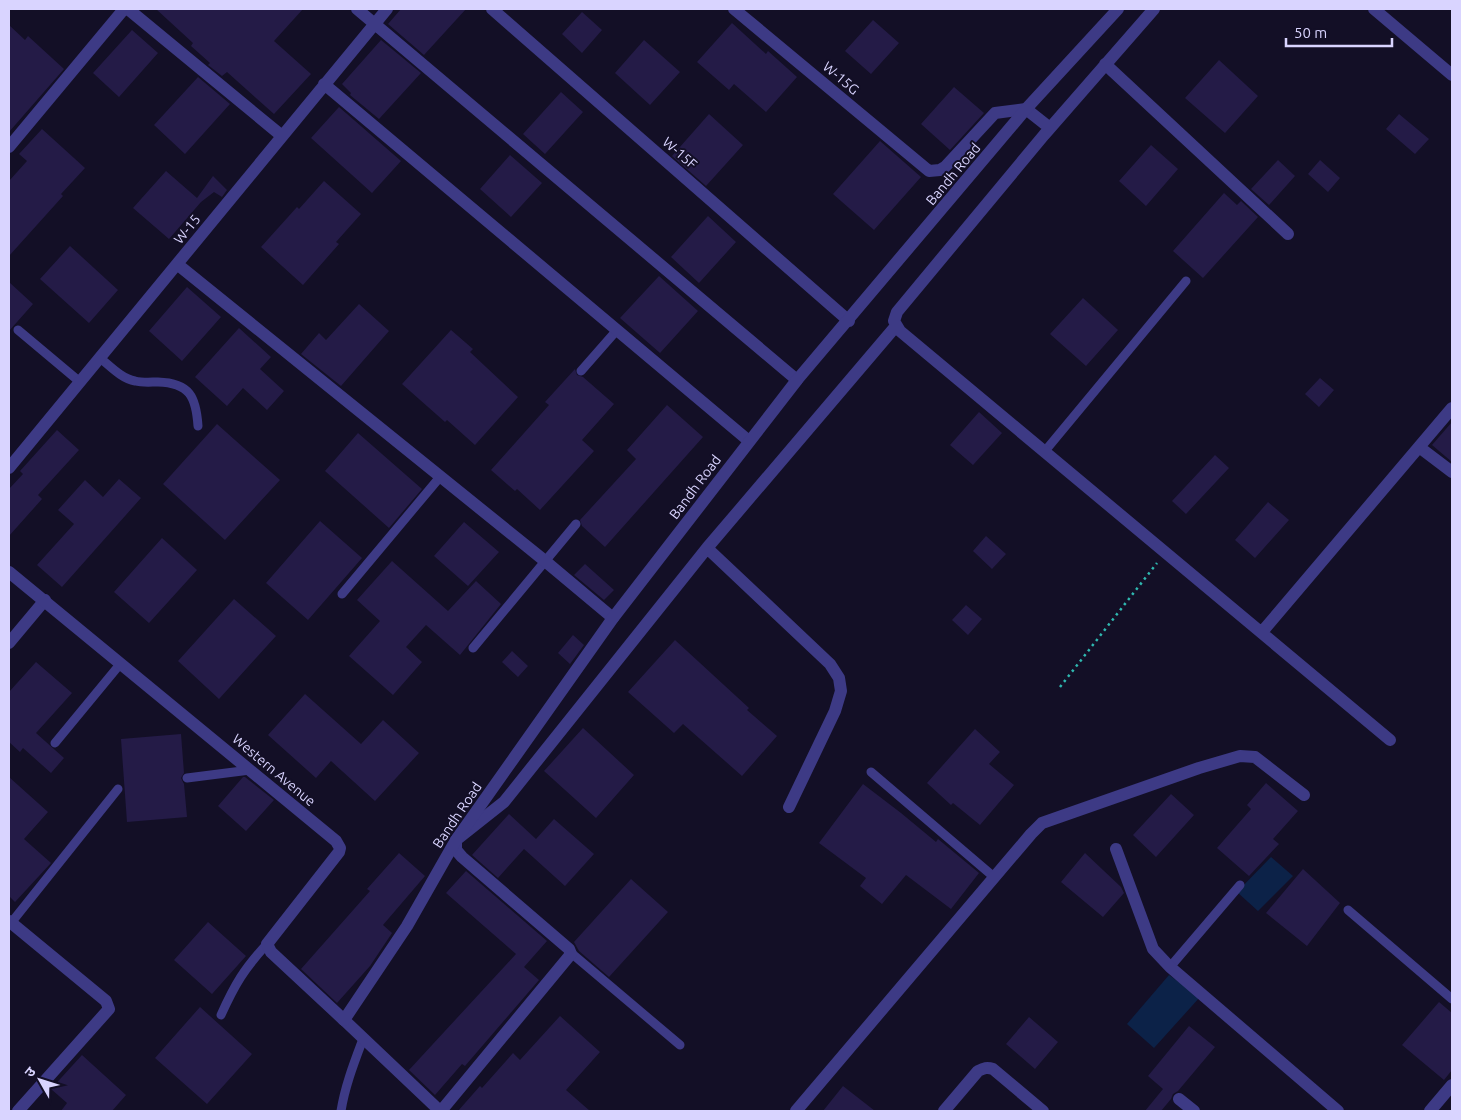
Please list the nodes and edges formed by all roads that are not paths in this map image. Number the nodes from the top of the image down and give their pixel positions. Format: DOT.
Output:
graph roads {
  1 [pos="126,9"];
  2 [pos="358,9"];
  3 [pos="386,9"];
  4 [pos="492,9"];
  5 [pos="734,9"];
  6 [pos="1118,9"];
  7 [pos="1154,9"];
  8 [pos="1374,9"];
  9 [pos="375,23"];
  10 [pos="1105,64"];
  11 [pos="1452,76"];
  12 [pos="324,84"];
  13 [pos="1026,109"];
  14 [pos="1050,128"];
  15 [pos="282,136"];
  16 [pos="9,147"];
  17 [pos="1288,234"];
  18 [pos="178,264"];
  19 [pos="1186,281"];
  20 [pos="849,321"];
  21 [pos="896,326"];
  22 [pos="18,330"];
  23 [pos="617,330"];
  24 [pos="100,358"];
  25 [pos="581,371"];
  26 [pos="797,380"];
  27 [pos="80,382"];
  28 [pos="1452,408"];
  29 [pos="198,426"];
  30 [pos="749,441"];
  31 [pos="1420,447"];
  32 [pos="1045,451"];
  33 [pos="9,468"];
  34 [pos="1452,472"];
  35 [pos="440,477"];
  36 [pos="576,524"];
  37 [pos="707,548"];
  38 [pos="545,561"];
  39 [pos="9,572"];
  40 [pos="342,594"];
  41 [pos="45,600"];
  42 [pos="613,618"];
  43 [pos="1262,632"];
  44 [pos="9,644"];
  45 [pos="473,648"];
  46 [pos="121,663"];
  47 [pos="1390,740"];
  48 [pos="55,743"];
  49 [pos="250,770"];
  50 [pos="871,772"];
  51 [pos="187,778"];
  52 [pos="118,790"];
  53 [pos="1304,795"];
  54 [pos="789,808"];
  55 [pos="456,840"];
  56 [pos="1116,849"];
  57 [pos="994,877"];
  58 [pos="1240,884"];
  59 [pos="1348,910"];
  60 [pos="10,922"];
  61 [pos="267,944"];
  62 [pos="570,952"];
  63 [pos="1170,967"];
  64 [pos="1452,999"];
  65 [pos="222,1015"];
  66 [pos="344,1020"];
  67 [pos="363,1039"];
  68 [pos="680,1045"];
  69 [pos="1452,1085"];
  70 [pos="1179,1099"];
  71 [pos="18,1111"];
  72 [pos="341,1111"];
  73 [pos="440,1111"];
  74 [pos="796,1111"];
  75 [pos="944,1111"];
  76 [pos="1043,1111"];
  77 [pos="1194,1111"];
  78 [pos="1338,1111"];
  79 [pos="1430,1111"];
  1 -- 15 [label="street"];
  1 -- 16 [label="street"];
  2 -- 9 [label="street"];
  3 -- 9 [label="street, W-15"];
  4 -- 20 [label="street, W-15F"];
  5 -- 13 [label="street, W-15G"];
  6 -- 13 [label="street, Bandh Road"];
  7 -- 10 [label="street"];
  8 -- 11 [label="street"];
  9 -- 12 [label="street, W-15"];
  9 -- 26 [label="street"];
  10 -- 14 [label="street"];
  10 -- 17 [label="street"];
  12 -- 15 [label="street, W-15"];
  12 -- 23 [label="street"];
  13 -- 14 [label="street"];
  13 -- 20 [label="street, Bandh Road"];
  14 -- 21 [label="street"];
  15 -- 18 [label="street, W-15"];
  18 -- 24 [label="street, W-15"];
  18 -- 35 [label="street"];
  19 -- 32 [label="lane"];
  20 -- 26 [label="street, Bandh Road"];
  21 -- 32 [label="street"];
  21 -- 37 [label="street"];
  22 -- 27 [label="lane"];
  23 -- 25 [label="lane"];
  23 -- 30 [label="street"];
  24 -- 27 [label="street, W-15"];
  24 -- 29 [label="lane"];
  26 -- 30 [label="street, Bandh Road"];
  27 -- 33 [label="street, W-15"];
  28 -- 31 [label="street"];
  30 -- 42 [label="street, Bandh Road"];
  31 -- 34 [label="street"];
  31 -- 43 [label="street"];
  32 -- 43 [label="street"];
  35 -- 38 [label="street"];
  35 -- 40 [label="lane"];
  36 -- 38 [label="lane"];
  37 -- 54 [label="street"];
  37 -- 55 [label="street"];
  38 -- 42 [label="street"];
  38 -- 45 [label="lane"];
  39 -- 41 [label="street, Western Avenue"];
  41 -- 44 [label="street"];
  41 -- 46 [label="street, Western Avenue"];
  42 -- 55 [label="street, Bandh Road"];
  43 -- 47 [label="street"];
  46 -- 48 [label="lane"];
  46 -- 49 [label="street, Western Avenue"];
  49 -- 51 [label="lane"];
  49 -- 61 [label="street, Western Avenue"];
  50 -- 57 [label="lane"];
  52 -- 60 [label="lane"];
  53 -- 57 [label="street"];
  55 -- 62 [label="street"];
  55 -- 66 [label="street, Bandh Road"];
  56 -- 63 [label="street"];
  57 -- 74 [label="street"];
  58 -- 63 [label="lane"];
  59 -- 64 [label="lane"];
  60 -- 71 [label="street"];
  61 -- 65 [label="lane"];
  61 -- 66 [label="street"];
  62 -- 68 [label="lane"];
  62 -- 73 [label="street"];
  63 -- 78 [label="street"];
  66 -- 67 [label="street"];
  67 -- 72 [label="lane"];
  67 -- 73 [label="street"];
  69 -- 79 [label="street"];
  70 -- 77 [label="street"];
  75 -- 76 [label="street"];
}
